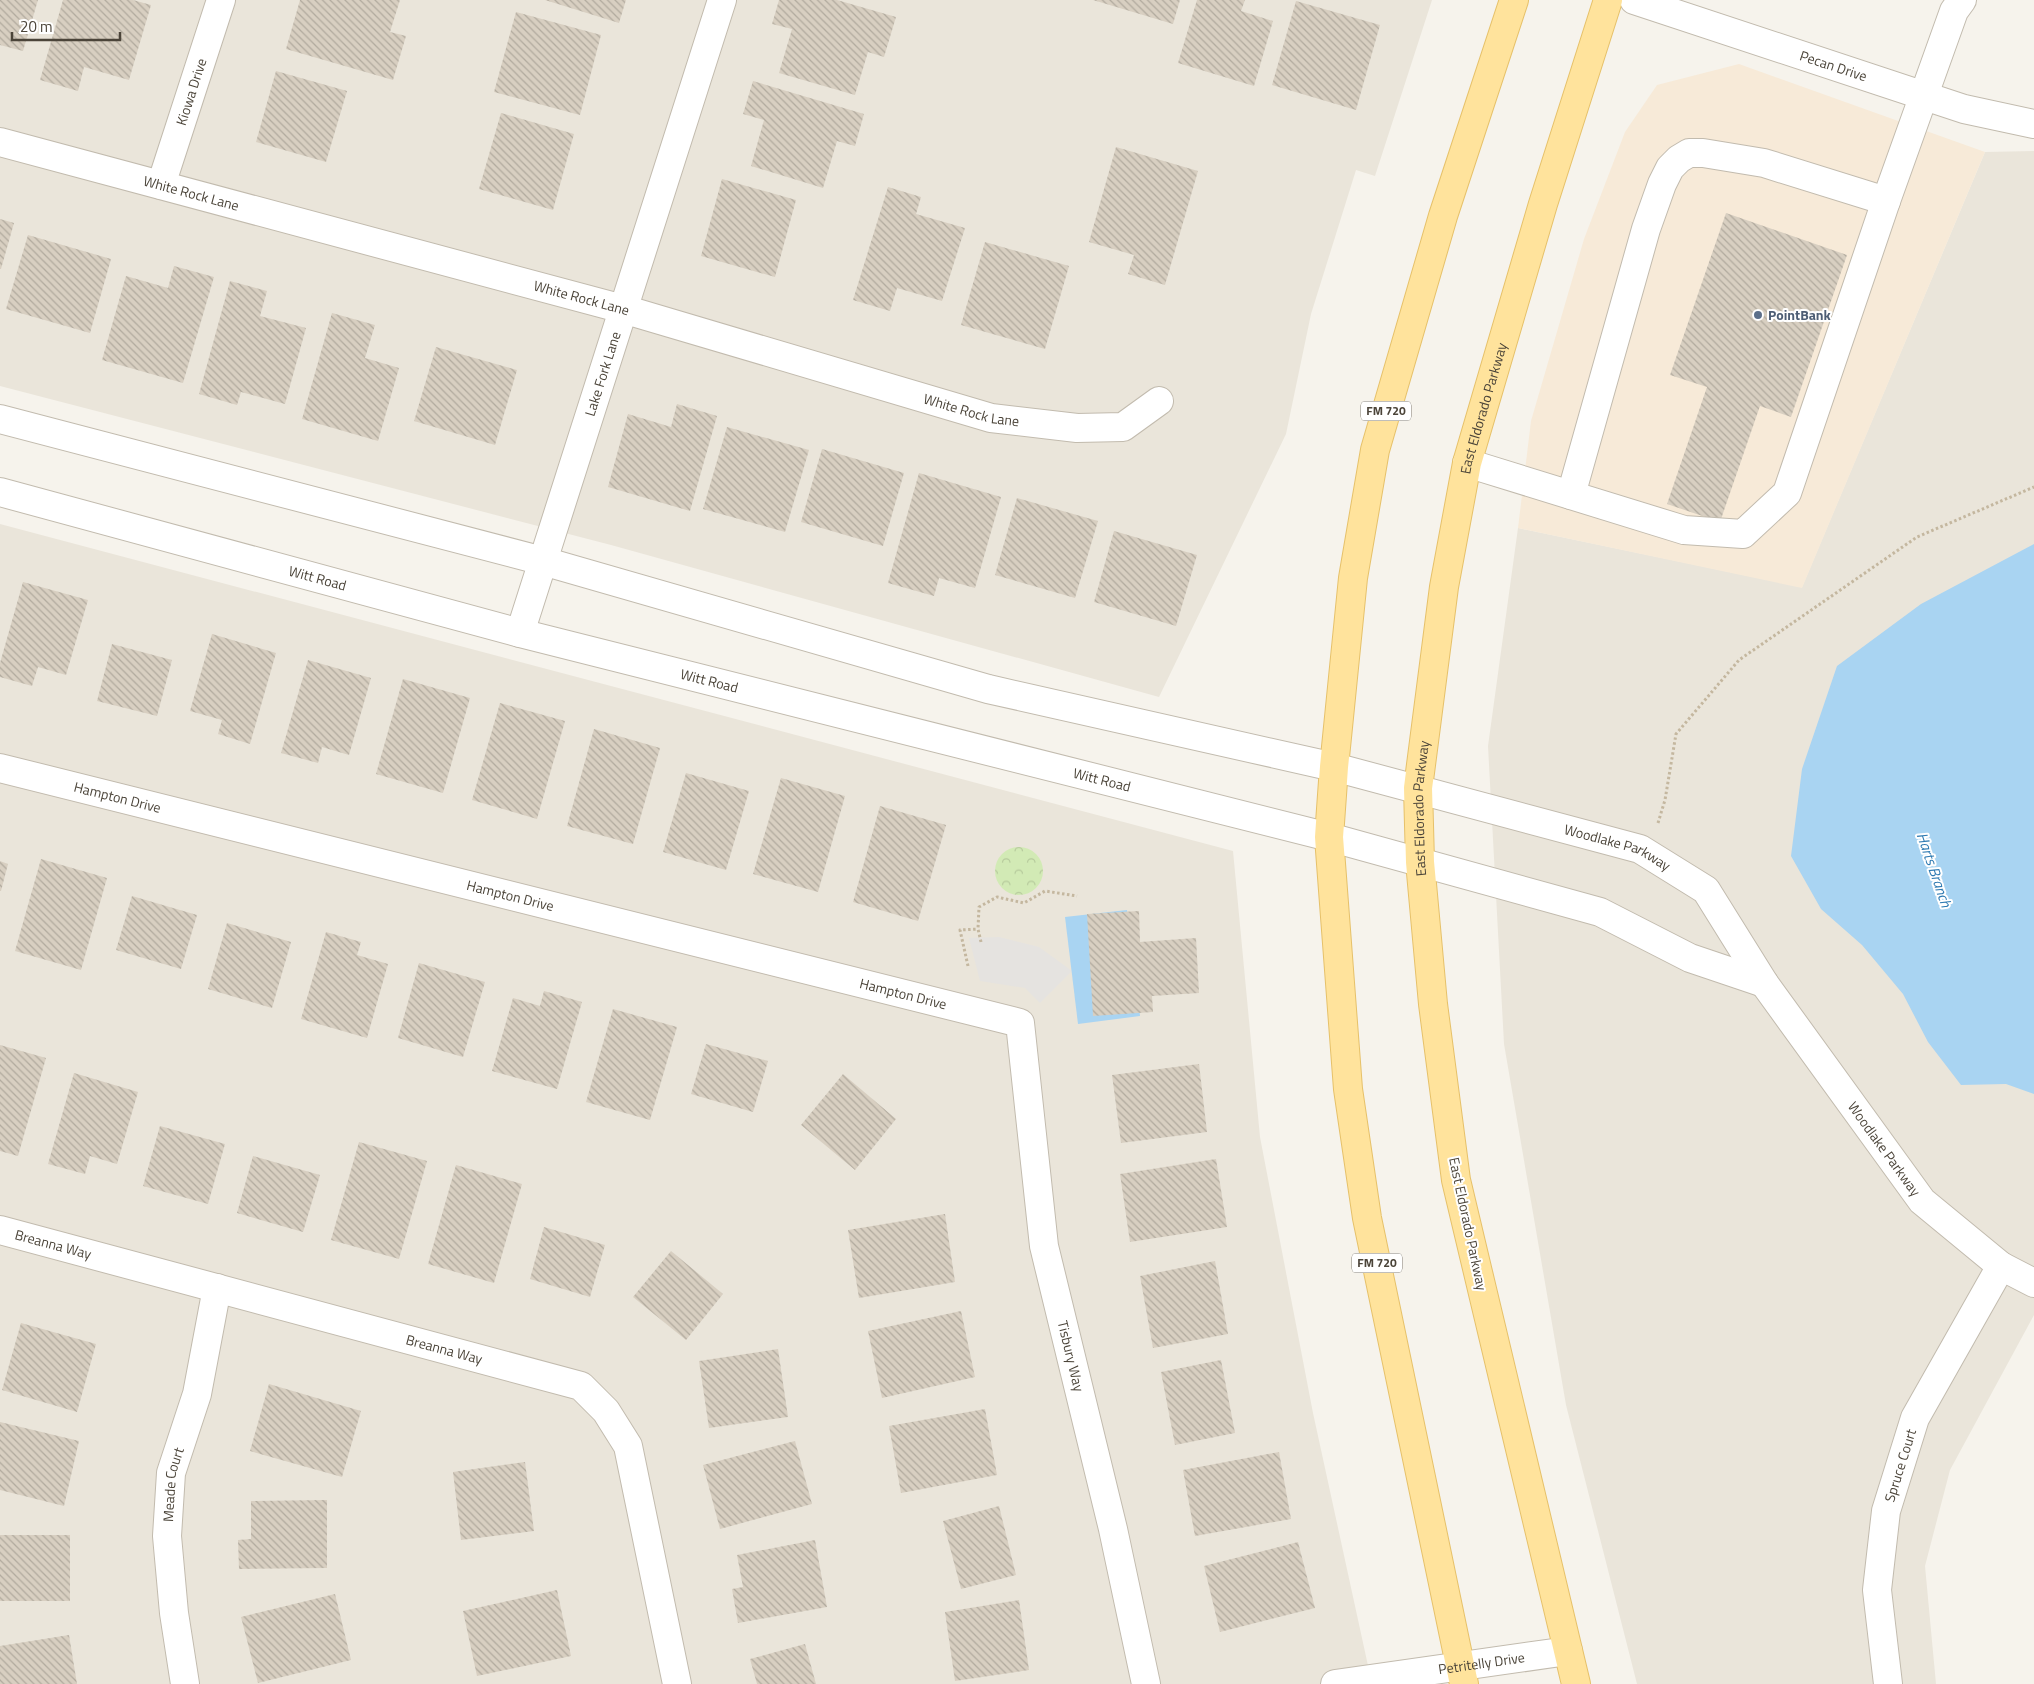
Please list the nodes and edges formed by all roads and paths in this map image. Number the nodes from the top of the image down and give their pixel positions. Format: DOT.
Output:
graph roads {
  1 [pos="221,0"];
  2 [pos="722,0"];
  3 [pos="1514,0"];
  4 [pos="1608,0"];
  5 [pos="1634,0"];
  6 [pos="1962,0"];
  7 [pos="1924,96"];
  8 [pos="2034,124"];
  9 [pos="0,142"];
  10 [pos="161,185"];
  11 [pos="1886,201"];
  12 [pos="623,309"];
  13 [pos="1159,401"];
  14 [pos="0,419"];
  15 [pos="1467,463"];
  16 [pos="2034,487"];
  17 [pos="0,492"];
  18 [pos="1571,495"];
  19 [pos="543,561"];
  20 [pos="520,633"];
  21 [pos="1334,767"];
  22 [pos="0,768"];
  23 [pos="1418,788"];
  24 [pos="1658,825"];
  25 [pos="1329,836"];
  26 [pos="1420,862"];
  27 [pos="1077,896"];
  28 [pos="978,929"];
  29 [pos="981,942"];
  30 [pos="968,966"];
  31 [pos="1764,982"];
  32 [pos="1020,1024"];
  33 [pos="0,1230"];
  34 [pos="2001,1266"];
  35 [pos="2034,1283"];
  36 [pos="217,1288"];
  37 [pos="1568,1651"];
  38 [pos="1463,1675"];
  39 [pos="185,1684"];
  40 [pos="676,1684"];
  41 [pos="1146,1684"];
  42 [pos="1335,1684"];
  43 [pos="1576,1684"];
  44 [pos="1888,1684"];
  1 -- 10 [label="street, Kiowa Drive"];
  2 -- 12 [label="street, Lake Fork Lane"];
  3 -- 21 [label="main road, FM 720"];
  4 -- 15 [label="main road, East Eldorado Parkway"];
  5 -- 7 [label="street, Pecan Drive"];
  6 -- 7 [label="street"];
  7 -- 8 [label="street, Pecan Drive"];
  7 -- 11 [label="street"];
  9 -- 10 [label="street, White Rock Lane"];
  10 -- 12 [label="street, White Rock Lane"];
  11 -- 18 [label="street"];
  11 -- 18 [label="street"];
  12 -- 13 [label="street, White Rock Lane"];
  12 -- 19 [label="street, Lake Fork Lane"];
  14 -- 19 [label="street"];
  15 -- 18 [label="street"];
  15 -- 23 [label="main road, East Eldorado Parkway"];
  16 -- 24 [label="path"];
  17 -- 20 [label="street, Witt Road"];
  19 -- 20 [label="street, Lake Fork Lane"];
  19 -- 21 [label="street"];
  20 -- 25 [label="street, Witt Road"];
  21 -- 23 [label="street"];
  21 -- 25 [label="main road, FM 720"];
  22 -- 32 [label="street, Hampton Drive"];
  23 -- 26 [label="main road, East Eldorado Parkway"];
  23 -- 31 [label="street, Woodlake Parkway"];
  25 -- 26 [label="street, Witt Road"];
  25 -- 38 [label="main road, FM 720"];
  26 -- 31 [label="street"];
  26 -- 37 [label="main road, East Eldorado Parkway"];
  27 -- 28 [label="path"];
  28 -- 29 [label="path"];
  28 -- 30 [label="path"];
  31 -- 34 [label="street, Woodlake Parkway"];
  32 -- 41 [label="street, Tisbury Way"];
  33 -- 36 [label="street, Breanna Way"];
  34 -- 35 [label="street, Woodlake Parkway"];
  34 -- 44 [label="street, Spruce Court"];
  36 -- 39 [label="street, Meade Court"];
  36 -- 40 [label="street, Breanna Way"];
  37 -- 38 [label="street, Petritelly Drive"];
  37 -- 43 [label="main road, East Eldorado Parkway"];
  38 -- 42 [label="street, Petritelly Drive"];
}
